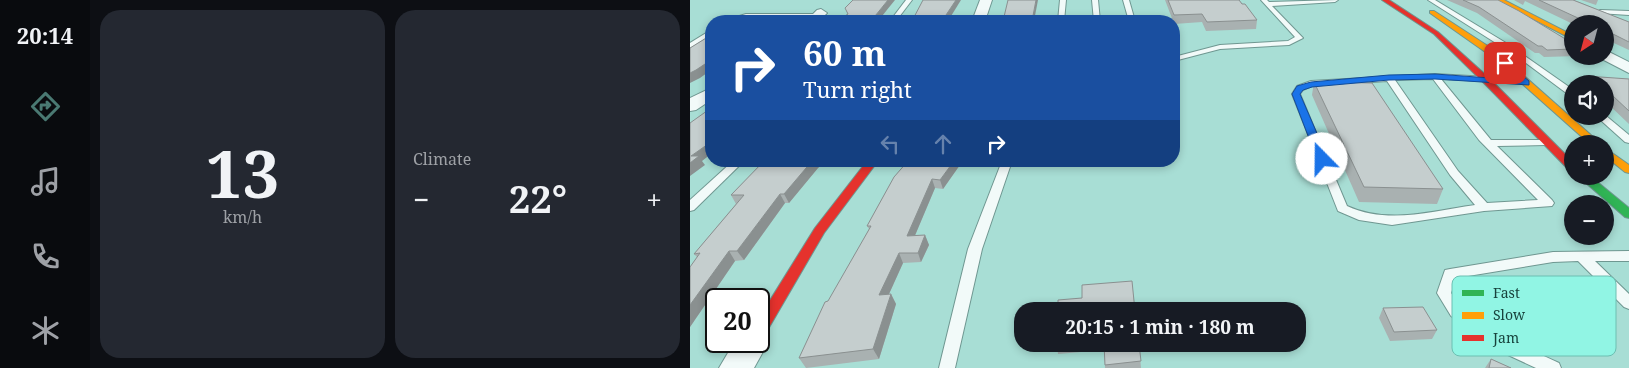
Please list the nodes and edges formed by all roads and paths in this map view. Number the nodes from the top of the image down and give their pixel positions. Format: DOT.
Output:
graph roads {
  1 [pos="909,0"];
  2 [pos="986,0"];
  3 [pos="1063,0"];
  4 [pos="1095,0"];
  5 [pos="1126,0"];
  6 [pos="1335,0"];
  7 [pos="1385,0"];
  8 [pos="1431,0"];
  9 [pos="1499,0"];
  10 [pos="1266,2"];
  11 [pos="1420,5"];
  12 [pos="1593,9"];
  13 [pos="1600,12"];
  14 [pos="1629,13"];
  15 [pos="898,15"];
  16 [pos="980,15"];
  17 [pos="1062,15"];
  18 [pos="1096,15"];
  19 [pos="1130,15"];
  20 [pos="1622,22"];
  21 [pos="1564,33"];
  22 [pos="705,36"];
  23 [pos="690,46"];
  24 [pos="1180,57"];
  25 [pos="1614,59"];
  26 [pos="1629,68"];
  27 [pos="1435,76"];
  28 [pos="1389,78"];
  29 [pos="1485,78"];
  30 [pos="1526,83"];
  31 [pos="1564,87"];
  32 [pos="705,97"];
  33 [pos="690,106"];
  34 [pos="1611,125"];
  35 [pos="1586,135"];
  36 [pos="1629,140"];
  37 [pos="1546,142"];
  38 [pos="1488,143"];
  39 [pos="1614,158"];
  40 [pos="1564,160"];
  41 [pos="733,167"];
  42 [pos="868,167"];
  43 [pos="1005,167"];
  44 [pos="1629,170"];
  45 [pos="1594,185"];
  46 [pos="690,207"];
  47 [pos="1484,207"];
  48 [pos="1629,214"];
  49 [pos="1629,256"];
  50 [pos="1582,257"];
  51 [pos="1601,276"];
  52 [pos="1616,290"];
  53 [pos="1629,303"];
  54 [pos="1452,306"];
  55 [pos="770,313"];
  56 [pos="745,353"];
  57 [pos="1527,356"];
  58 [pos="736,368"];
  59 [pos="947,368"];
  60 [pos="1553,368"];
  1 -- 15 [label="lane"];
  2 -- 16 [label="street"];
  3 -- 17 [label="lane"];
  4 -- 18 [label="lane"];
  5 -- 19 [label="lane"];
  6 -- 10 [label="lane"];
  7 -- 29 [label="main road"];
  8 -- 31 [label="lane"];
  9 -- 21 [label="main road"];
  10 -- 24 [label="lane"];
  11 -- 30 [label="main road"];
  12 -- 13 [label="lane"];
  13 -- 14 [label="lane"];
  13 -- 20 [label="lane"];
  22 -- 23 [label="lane"];
  25 -- 26 [label="street"];
  27 -- 28 [label="lane"];
  27 -- 29 [label="lane"];
  27 -- 38 [label="lane"];
  28 -- 47 [label="lane"];
  28 -- 47 [label="lane"];
  29 -- 30 [label="main road"];
  29 -- 37 [label="main road"];
  30 -- 35 [label="main road"];
  32 -- 33 [label="street"];
  34 -- 36 [label="lane"];
  37 -- 38 [label="lane"];
  37 -- 40 [label="main road"];
  38 -- 47 [label="lane"];
  39 -- 44 [label="main road"];
  41 -- 46 [label="lane"];
  42 -- 55 [label="main road"];
  43 -- 59 [label="lane"];
  45 -- 48 [label="main road"];
  49 -- 50 [label="lane"];
  50 -- 51 [label="lane"];
  50 -- 54 [label="lane"];
  52 -- 53 [label="lane"];
  56 -- 58 [label="street"];
  57 -- 60 [label="lane"];
}
